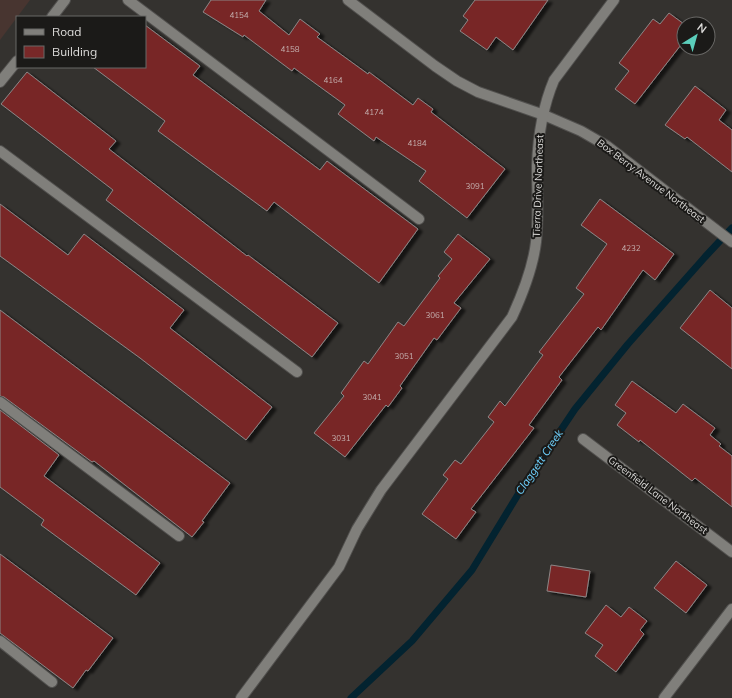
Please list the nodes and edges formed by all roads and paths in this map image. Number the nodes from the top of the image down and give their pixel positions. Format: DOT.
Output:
graph roads {
  1 [pos="65,0"];
  2 [pos="128,0"];
  3 [pos="348,0"];
  4 [pos="614,0"];
  5 [pos="53,16"];
  6 [pos="16,62"];
  7 [pos="0,82"];
  8 [pos="544,115"];
  9 [pos="0,151"];
  10 [pos="419,219"];
  11 [pos="732,242"];
  12 [pos="297,372"];
  13 [pos="0,402"];
  14 [pos="583,439"];
  15 [pos="179,536"];
  16 [pos="732,552"];
  17 [pos="732,609"];
  18 [pos="0,641"];
  19 [pos="52,682"];
  20 [pos="666,697"];
  21 [pos="241,698"];
  1 -- 5 [label="street"];
  2 -- 10 [label="street"];
  3 -- 8 [label="street, Box Berry Avenue Northeast"];
  4 -- 8 [label="street, Tierra Drive Northeast"];
  6 -- 7 [label="street"];
  8 -- 11 [label="street, Box Berry Avenue Northeast"];
  8 -- 21 [label="street, Tierra Drive Northeast"];
  9 -- 12 [label="street"];
  13 -- 15 [label="street"];
  14 -- 16 [label="street, Greenfield Lane Northeast"];
  17 -- 20 [label="street"];
  18 -- 19 [label="street"];
}
